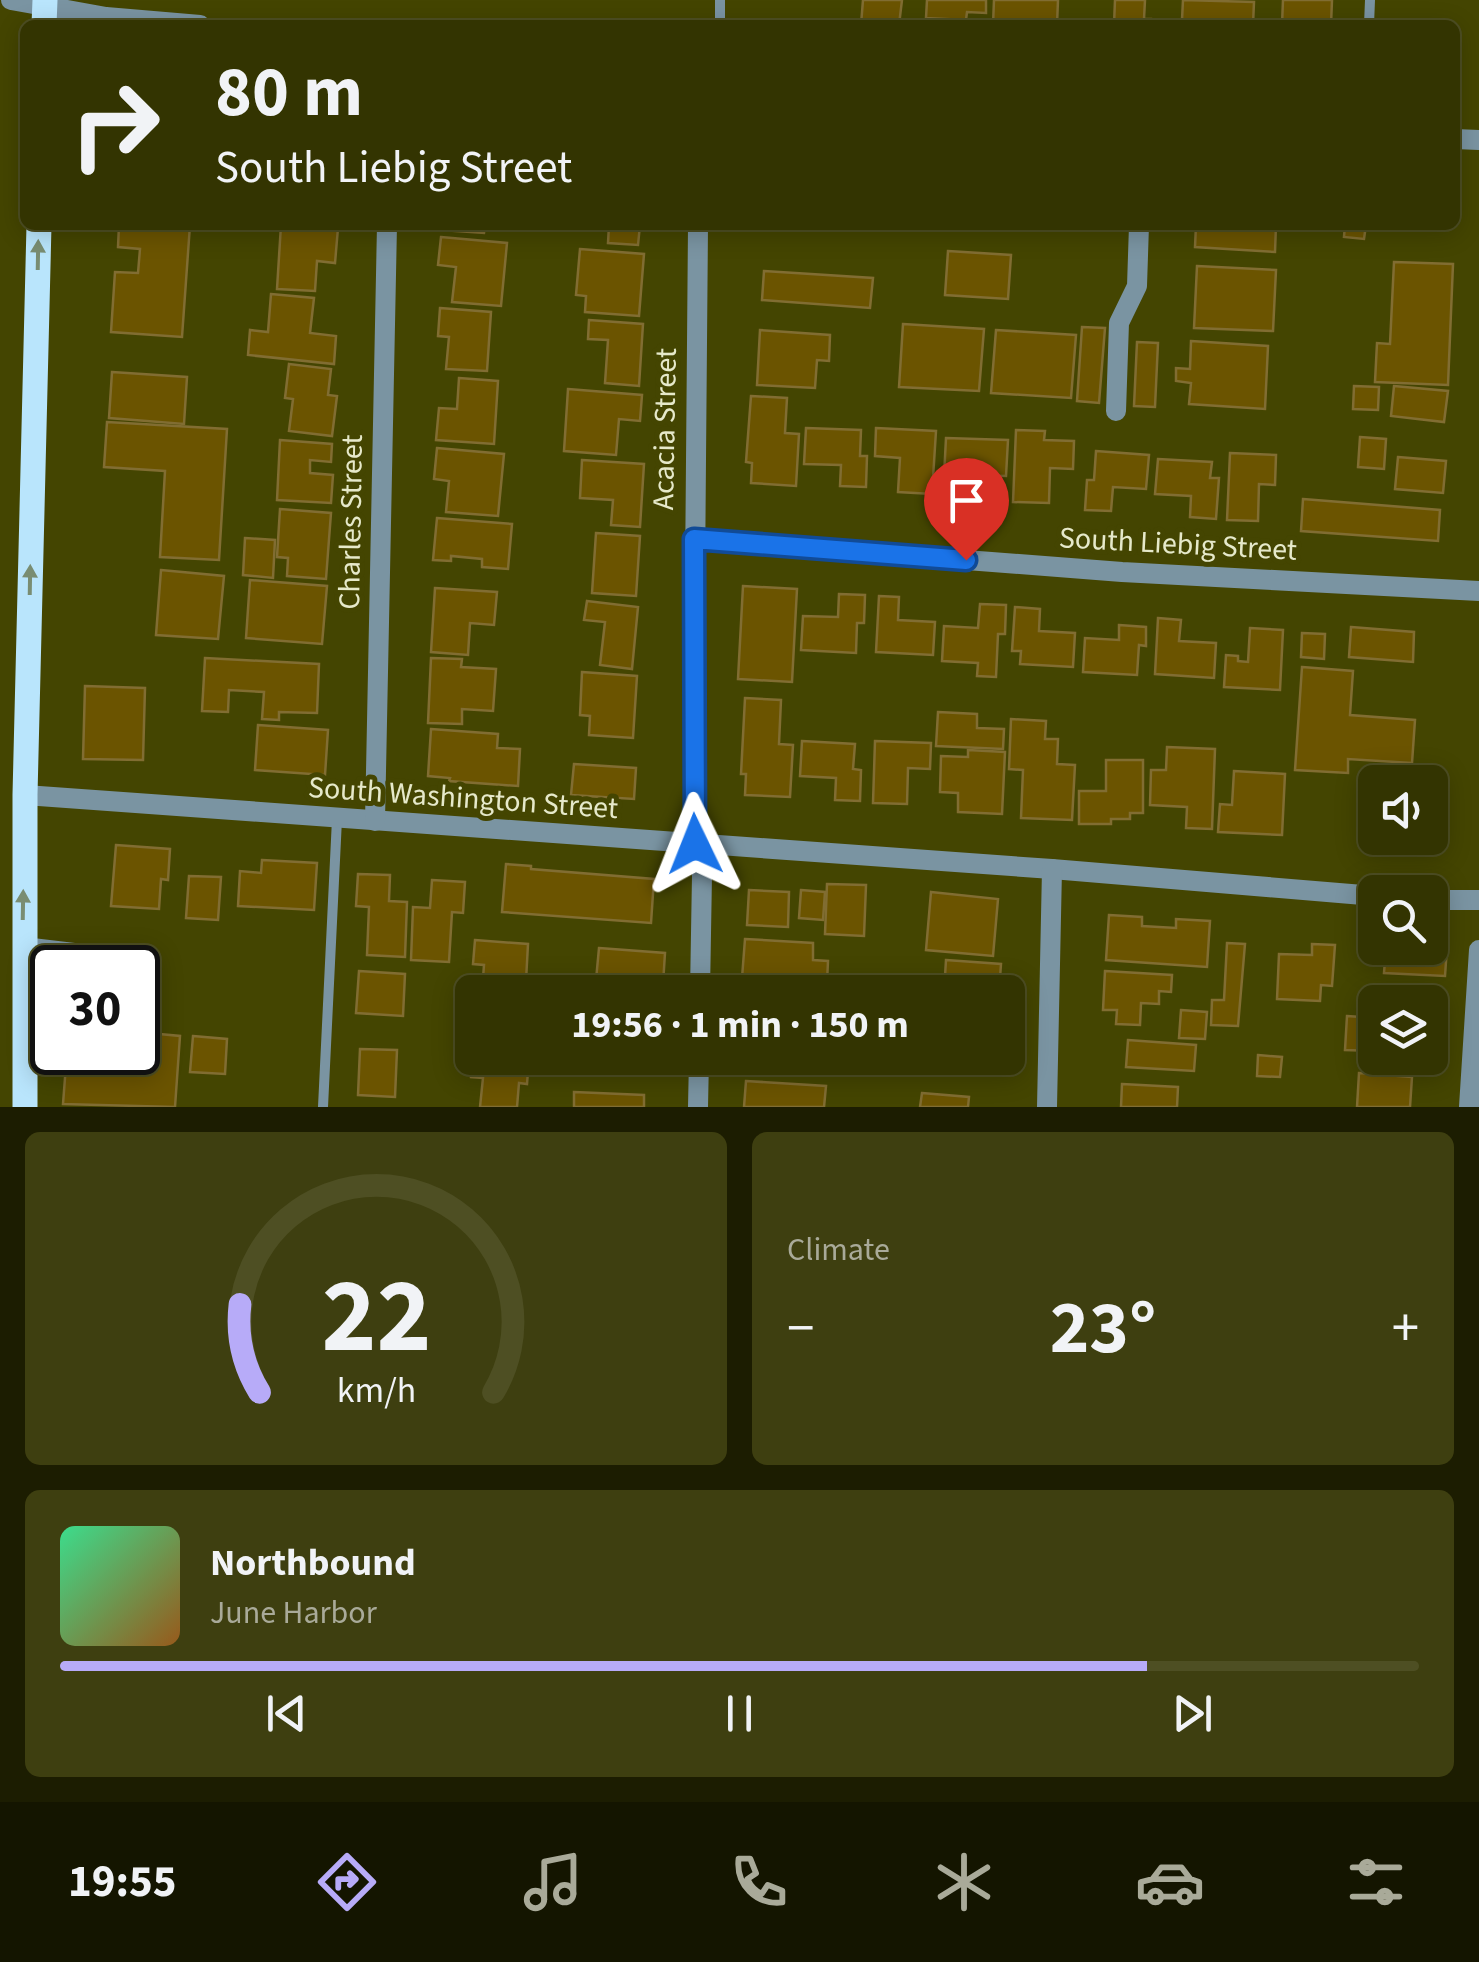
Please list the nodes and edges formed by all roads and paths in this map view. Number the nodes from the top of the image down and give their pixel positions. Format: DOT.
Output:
graph roads {
  1 [pos="11,0"];
  2 [pos="45,10"];
  3 [pos="141,20"];
  4 [pos="39,230"];
  5 [pos="387,230"];
  6 [pos="698,230"];
  7 [pos="1139,230"];
  8 [pos="1116,410"];
  9 [pos="694,539"];
  10 [pos="1479,591"];
  11 [pos="24,795"];
  12 [pos="336,818"];
  13 [pos="376,821"];
  14 [pos="695,844"];
  15 [pos="1052,869"];
  16 [pos="1358,895"];
  17 [pos="1448,900"];
  18 [pos="1479,900"];
  19 [pos="23,942"];
  20 [pos="49,945"];
  21 [pos="1479,950"];
  22 [pos="700,975"];
  23 [pos="699,1075"];
  24 [pos="25,1107"];
  25 [pos="323,1107"];
  26 [pos="698,1107"];
  27 [pos="1047,1107"];
  28 [pos="1470,1107"];
  1 -- 2 [label="street"];
  2 -- 3 [label="street"];
  11 -- 4 [label="main road, one-way"];
  5 -- 13 [label="street, Charles Street"];
  6 -- 9 [label="street, Acacia Street"];
  7 -- 8 [label="street"];
  9 -- 10 [label="street, South Liebig Street"];
  9 -- 14 [label="street, Acacia Street"];
  11 -- 12 [label="street, South Washington Street"];
  19 -- 11 [label="main road, one-way"];
  12 -- 13 [label="street, South Washington Street"];
  12 -- 25 [label="lane"];
  13 -- 14 [label="street, South Washington Street"];
  14 -- 15 [label="street, South Washington Street"];
  14 -- 22 [label="street, Acacia Street"];
  15 -- 16 [label="street, South Washington Street"];
  15 -- 27 [label="street"];
  17 -- 18 [label="street"];
  19 -- 20 [label="lane"];
  19 -- 24 [label="main road"];
  21 -- 28 [label="street"];
  23 -- 26 [label="street"];
}
